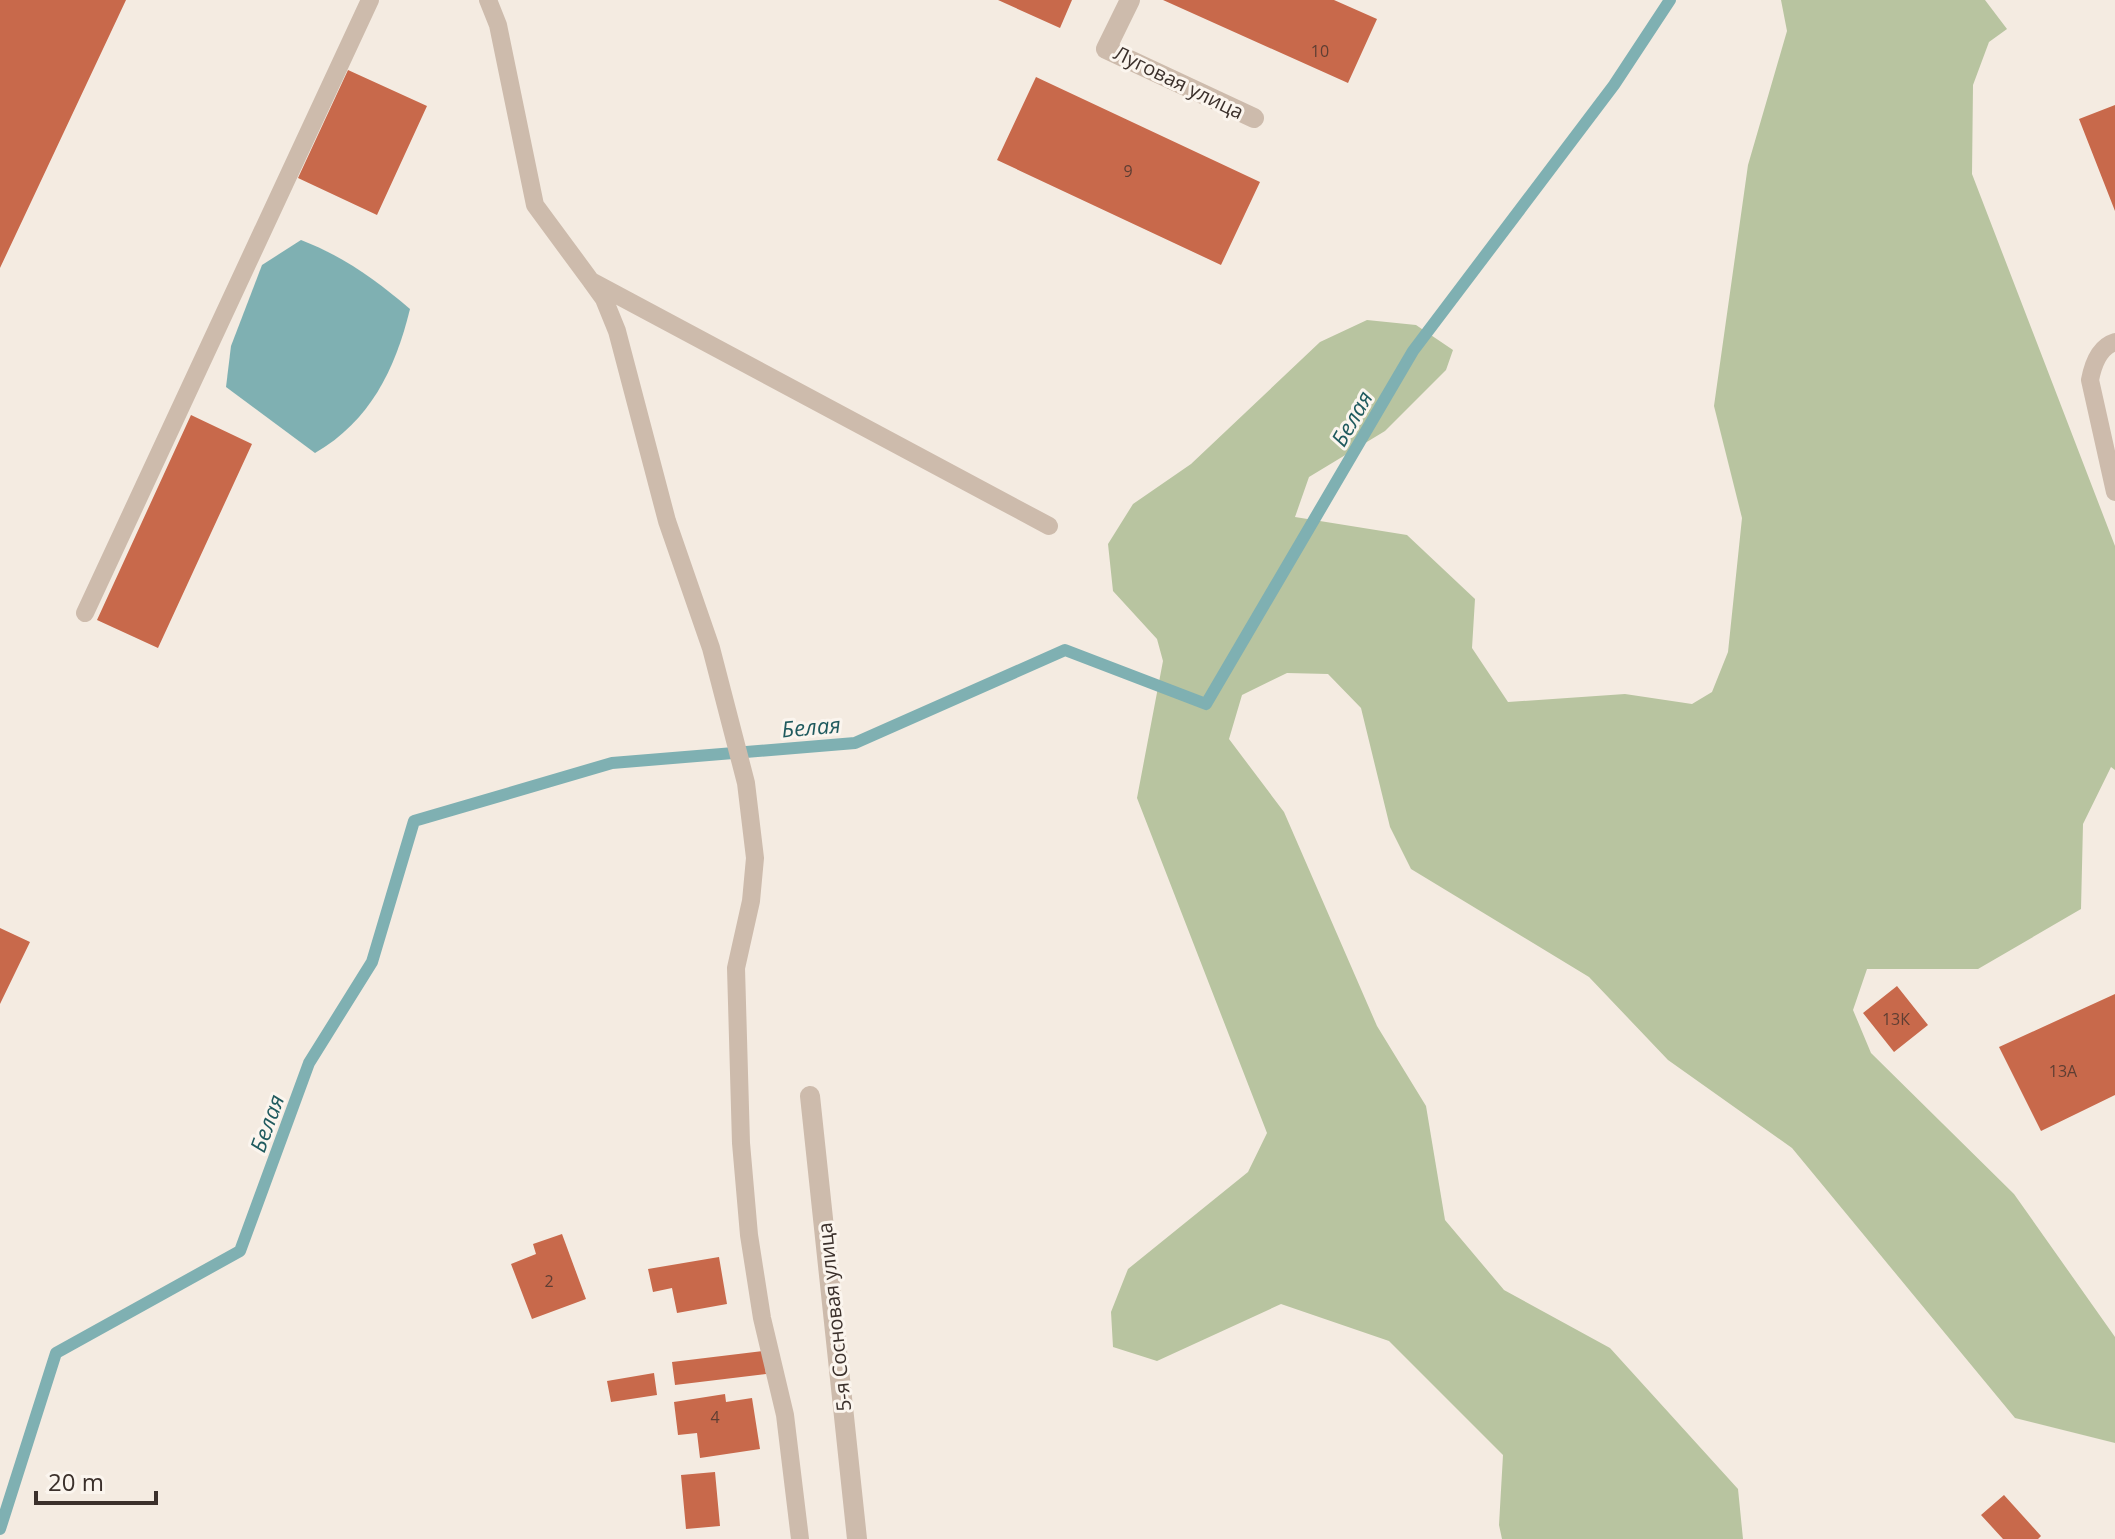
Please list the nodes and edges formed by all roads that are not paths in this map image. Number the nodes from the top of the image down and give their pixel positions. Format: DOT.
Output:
graph roads {
  1 [pos="370,0"];
  2 [pos="488,0"];
  3 [pos="1130,0"];
  4 [pos="1254,118"];
  5 [pos="591,281"];
  6 [pos="2115,342"];
  7 [pos="2115,492"];
  8 [pos="1049,526"];
  9 [pos="85,613"];
  10 [pos="810,1096"];
  11 [pos="800,1539"];
  12 [pos="857,1539"];
  1 -- 9 [label="lane"];
  2 -- 5 [label="lane"];
  3 -- 4 [label="street, Луговая улица"];
  5 -- 8 [label="lane"];
  5 -- 11 [label="lane"];
  6 -- 7 [label="lane"];
  10 -- 12 [label="street, 5-я Сосновая улица"];
}
